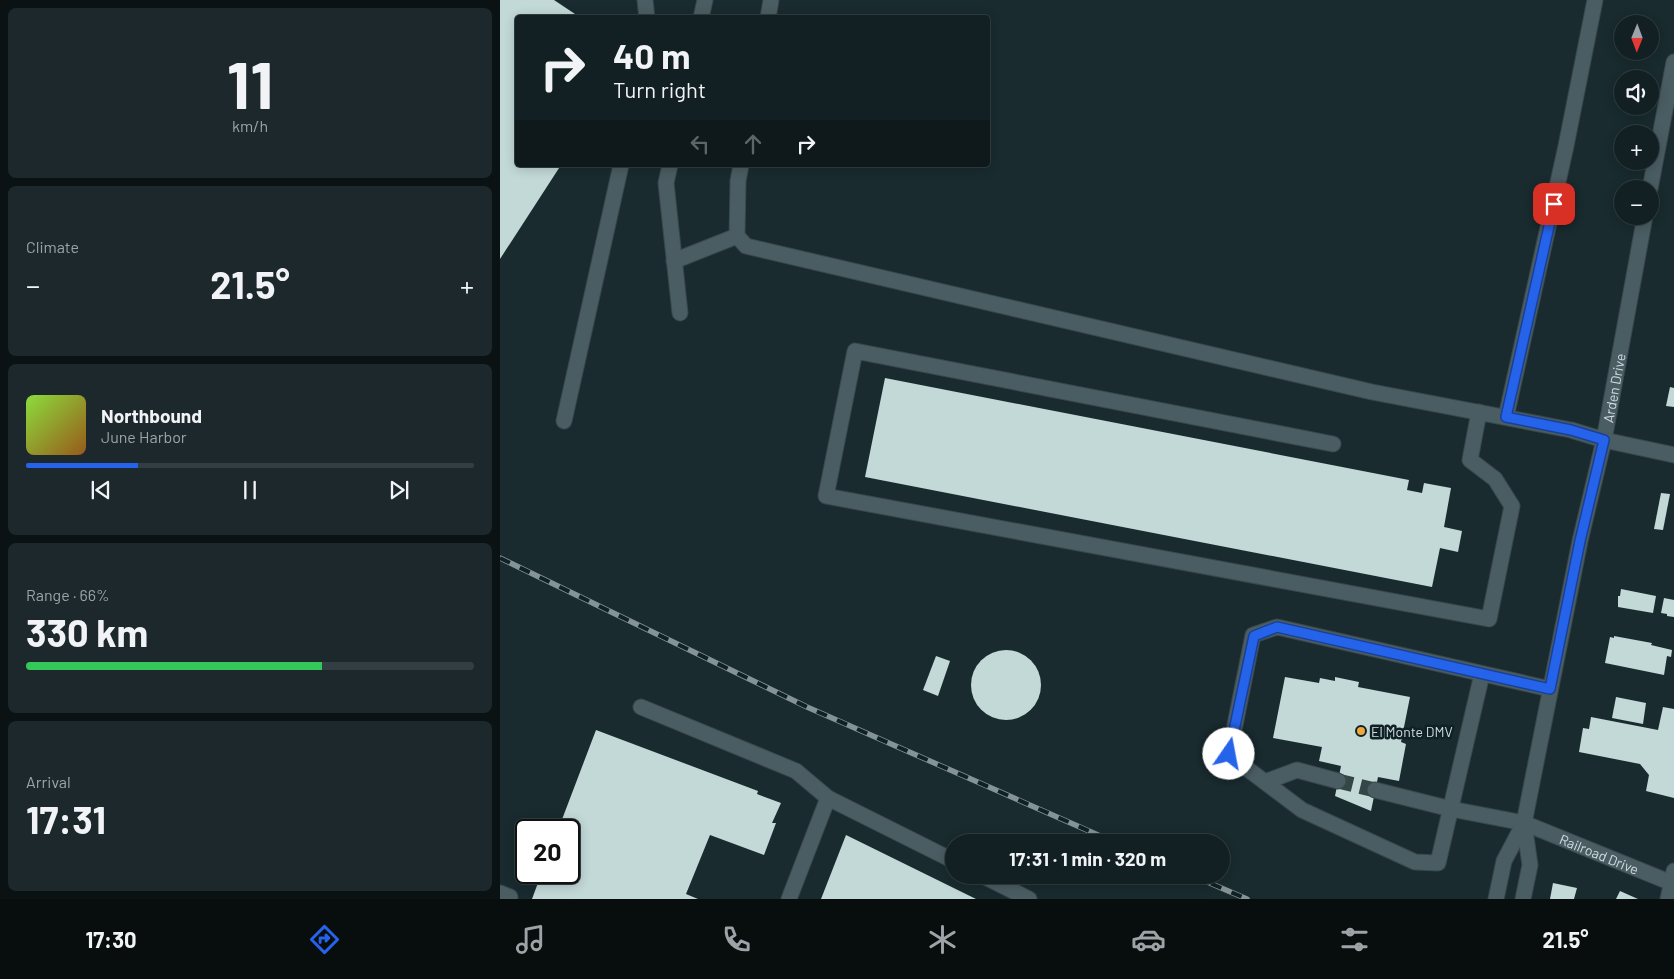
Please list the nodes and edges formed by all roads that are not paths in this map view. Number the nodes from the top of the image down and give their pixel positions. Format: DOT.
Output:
graph roads {
  1 [pos="645,0"];
  2 [pos="705,0"];
  3 [pos="771,0"];
  4 [pos="1595,0"];
  5 [pos="647,15"];
  6 [pos="702,15"];
  7 [pos="768,15"];
  8 [pos="1674,62"];
  9 [pos="621,167"];
  10 [pos="670,167"];
  11 [pos="741,167"];
  12 [pos="1652,180"];
  13 [pos="1643,225"];
  14 [pos="737,236"];
  15 [pos="674,261"];
  16 [pos="680,313"];
  17 [pos="1479,412"];
  18 [pos="1506,417"];
  19 [pos="564,421"];
  20 [pos="1604,440"];
  21 [pos="1333,444"];
  22 [pos="1674,455"];
  23 [pos="1482,674"];
  24 [pos="1550,689"];
  25 [pos="641,707"];
  26 [pos="1338,781"];
  27 [pos="1265,782"];
  28 [pos="1375,790"];
  29 [pos="828,798"];
  30 [pos="1451,809"];
  31 [pos="1524,823"];
  32 [pos="945,856"];
  33 [pos="1673,880"];
  34 [pos="999,884"];
  35 [pos="789,899"];
  36 [pos="1029,899"];
  37 [pos="1496,899"];
  38 [pos="1523,899"];
  39 [pos="1668,899"];
  1 -- 5 [label="street"];
  2 -- 6 [label="street"];
  3 -- 7 [label="street"];
  4 -- 18 [label="street"];
  8 -- 12 [label="street"];
  9 -- 19 [label="street"];
  10 -- 15 [label="street"];
  11 -- 14 [label="street"];
  13 -- 20 [label="street, Arden Drive"];
  14 -- 15 [label="street"];
  14 -- 17 [label="street"];
  15 -- 16 [label="street"];
  17 -- 18 [label="street"];
  17 -- 21 [label="street"];
  18 -- 20 [label="street"];
  20 -- 22 [label="street"];
  20 -- 24 [label="street, Arden Drive"];
  23 -- 24 [label="street"];
  23 -- 27 [label="street"];
  23 -- 30 [label="street"];
  24 -- 31 [label="street, Arden Drive"];
  25 -- 29 [label="street"];
  26 -- 27 [label="street"];
  27 -- 30 [label="street"];
  28 -- 30 [label="street, Railroad Drive"];
  29 -- 32 [label="street"];
  29 -- 35 [label="street"];
  30 -- 31 [label="street, Railroad Drive"];
  31 -- 33 [label="street, Railroad Drive"];
  31 -- 37 [label="street, Arden Drive"];
  31 -- 38 [label="street, Arden Drive"];
  33 -- 39 [label="street"];
  34 -- 36 [label="street"];
}
